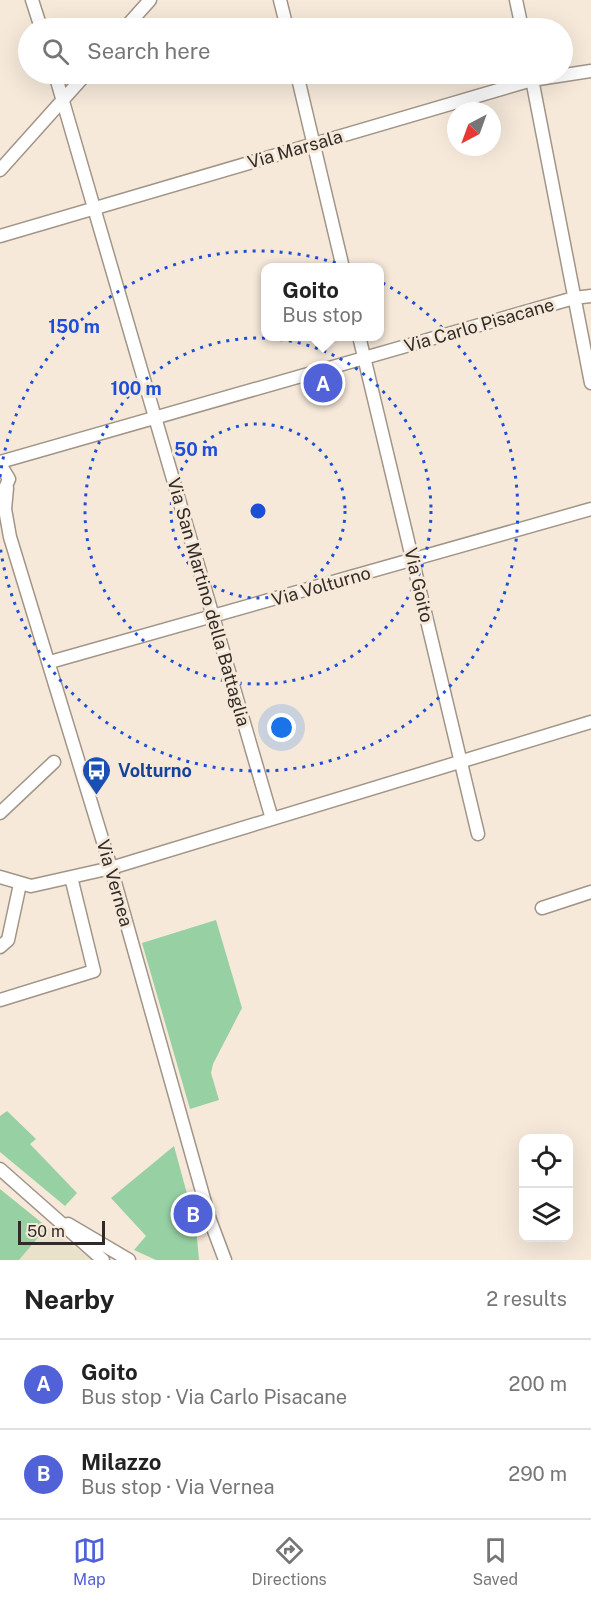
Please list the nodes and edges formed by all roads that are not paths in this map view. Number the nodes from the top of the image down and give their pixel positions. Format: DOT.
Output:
graph roads {
  1 [pos="32,0"];
  2 [pos="150,0"];
  3 [pos="280,0"];
  4 [pos="516,0"];
  5 [pos="38,18"];
  6 [pos="134,18"];
  7 [pos="284,18"];
  8 [pos="520,18"];
  9 [pos="591,71"];
  10 [pos="573,72"];
  11 [pos="57,84"];
  12 [pos="77,84"];
  13 [pos="299,84"];
  14 [pos="505,84"];
  15 [pos="533,84"];
  16 [pos="63,100"];
  17 [pos="313,143"];
  18 [pos="0,170"];
  19 [pos="95,207"];
  20 [pos="0,236"];
  21 [pos="342,263"];
  22 [pos="591,296"];
  23 [pos="574,298"];
  24 [pos="360,341"];
  25 [pos="364,358"];
  26 [pos="591,383"];
  27 [pos="157,417"];
  28 [pos="3,467"];
  29 [pos="4,492"];
  30 [pos="591,509"];
  31 [pos="3,517"];
  32 [pos="413,560"];
  33 [pos="213,617"];
  34 [pos="50,662"];
  35 [pos="591,722"];
  36 [pos="54,762"];
  37 [pos="461,762"];
  38 [pos="0,813"];
  39 [pos="272,819"];
  40 [pos="478,834"];
  41 [pos="111,868"];
  42 [pos="0,877"];
  43 [pos="71,877"];
  44 [pos="20,884"];
  45 [pos="591,892"];
  46 [pos="542,908"];
  47 [pos="0,947"];
  48 [pos="0,1000"];
  49 [pos="0,1169"];
  50 [pos="53,1216"];
  51 [pos="219,1246"];
  52 [pos="103,1260"];
  53 [pos="129,1260"];
  54 [pos="219,1260"];
  55 [pos="225,1260"];
  1 -- 5 [label="street"];
  2 -- 6 [label="street"];
  3 -- 7 [label="street"];
  4 -- 8 [label="street"];
  9 -- 10 [label="street, Via Marsala"];
  11 -- 16 [label="street, Via San Martino della Battaglia"];
  12 -- 16 [label="street"];
  13 -- 17 [label="street"];
  14 -- 17 [label="street, Via Marsala"];
  15 -- 23 [label="street"];
  16 -- 18 [label="street"];
  16 -- 19 [label="street, Via San Martino della Battaglia"];
  17 -- 19 [label="street, Via Marsala"];
  17 -- 21 [label="street"];
  19 -- 20 [label="street, Via Marsala"];
  19 -- 27 [label="street, Via San Martino della Battaglia"];
  22 -- 23 [label="street, Via Carlo Pisacane"];
  23 -- 25 [label="street, Via Carlo Pisacane"];
  23 -- 26 [label="street"];
  24 -- 25 [label="street, Via Goito"];
  25 -- 27 [label="street, Via Carlo Pisacane"];
  25 -- 32 [label="street, Via Goito"];
  27 -- 28 [label="street, Via Carlo Pisacane"];
  27 -- 33 [label="street, Via San Martino della Battaglia"];
  28 -- 29 [label="street, Via Vernea"];
  29 -- 31 [label="street, Via Vernea"];
  30 -- 32 [label="street, Via Volturno"];
  31 -- 34 [label="street, Via Vernea"];
  32 -- 33 [label="street, Via Volturno"];
  32 -- 37 [label="street, Via Goito"];
  33 -- 34 [label="street, Via Volturno"];
  33 -- 39 [label="street, Via San Martino della Battaglia"];
  34 -- 41 [label="street, Via Vernea"];
  35 -- 37 [label="street"];
  36 -- 38 [label="street"];
  37 -- 39 [label="street"];
  37 -- 40 [label="street, Via Goito"];
  39 -- 41 [label="street"];
  41 -- 43 [label="street"];
  41 -- 51 [label="street, Via Vernea"];
  42 -- 44 [label="street"];
  43 -- 44 [label="street"];
  43 -- 48 [label="street"];
  44 -- 47 [label="street"];
  45 -- 46 [label="street"];
  49 -- 50 [label="street"];
  50 -- 52 [label="street"];
  50 -- 53 [label="street"];
  51 -- 54 [label="street"];
  51 -- 55 [label="street"];
}
